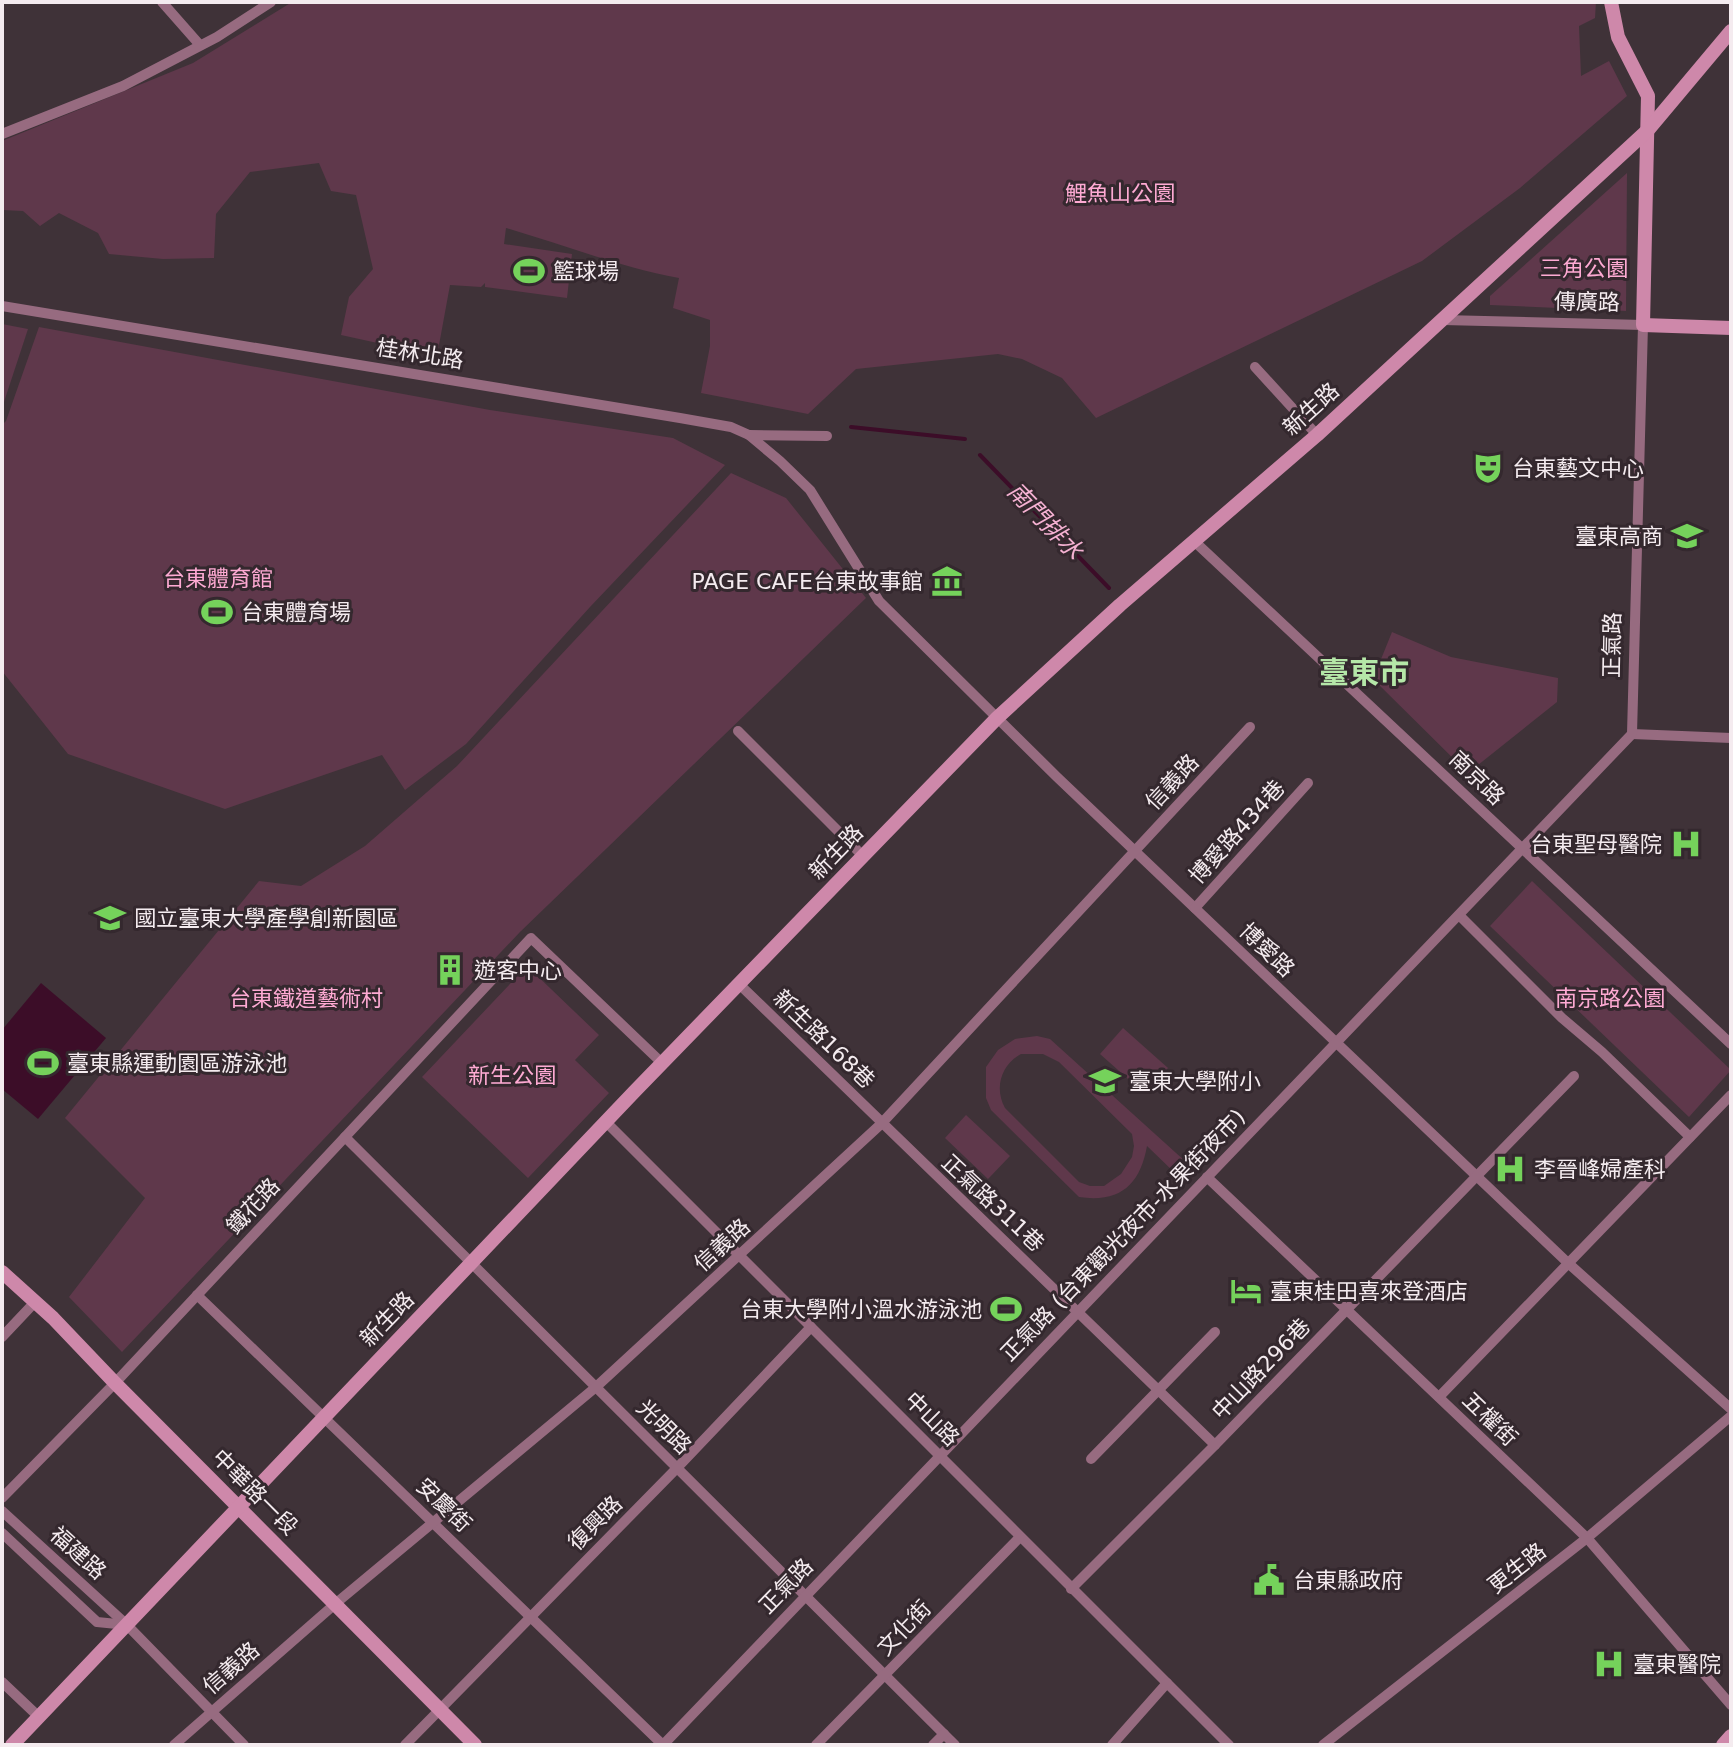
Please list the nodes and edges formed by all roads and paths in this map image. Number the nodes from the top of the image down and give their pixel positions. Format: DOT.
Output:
graph roads {
  1 [pos="162,2"];
  2 [pos="271,2"];
  3 [pos="1611,2"];
  4 [pos="1731,31"];
  5 [pos="199,44"];
  6 [pos="1648,130"];
  7 [pos="2,134"];
  8 [pos="2,306"];
  9 [pos="1443,320"];
  10 [pos="1643,325"];
  11 [pos="1731,328"];
  12 [pos="1255,367"];
  13 [pos="749,435"];
  14 [pos="1317,435"];
  15 [pos="827,436"];
  16 [pos="810,490"];
  17 [pos="1194,541"];
  18 [pos="997,718"];
  19 [pos="1250,727"];
  20 [pos="738,731"];
  21 [pos="1632,734"];
  22 [pos="1731,738"];
  23 [pos="1308,783"];
  24 [pos="1136,850"];
  25 [pos="1523,851"];
  26 [pos="863,856"];
  27 [pos="1195,908"];
  28 [pos="1460,916"];
  29 [pos="739,984"];
  30 [pos="1336,1043"];
  31 [pos="1731,1044"];
  32 [pos="662,1063"];
  33 [pos="1574,1076"];
  34 [pos="1731,1095"];
  35 [pos="606,1122"];
  36 [pos="881,1124"];
  37 [pos="345,1137"];
  38 [pos="1690,1137"];
  39 [pos="1477,1175"];
  40 [pos="1207,1177"];
  41 [pos="740,1256"];
  42 [pos="471,1263"];
  43 [pos="1568,1263"];
  44 [pos="2,1272"];
  45 [pos="197,1295"];
  46 [pos="36,1301"];
  47 [pos="1346,1310"];
  48 [pos="1078,1311"];
  49 [pos="811,1327"];
  50 [pos="1215,1332"];
  51 [pos="2,1337"];
  52 [pos="115,1383"];
  53 [pos="596,1387"];
  54 [pos="1158,1390"];
  55 [pos="1439,1397"];
  56 [pos="1731,1409"];
  57 [pos="1731,1416"];
  58 [pos="325,1417"];
  59 [pos="1215,1445"];
  60 [pos="939,1454"];
  61 [pos="1091,1459"];
  62 [pos="677,1468"];
  63 [pos="2,1498"];
  64 [pos="239,1507"];
  65 [pos="2,1511"];
  66 [pos="434,1524"];
  67 [pos="2,1533"];
  68 [pos="1019,1538"];
  69 [pos="1587,1538"];
  70 [pos="1071,1589"];
  71 [pos="806,1597"];
  72 [pos="335,1604"];
  73 [pos="529,1617"];
  74 [pos="127,1625"];
  75 [pos="886,1675"];
  76 [pos="2,1682"];
  77 [pos="1167,1683"];
  78 [pos="1731,1705"];
  79 [pos="440,1709"];
  80 [pos="213,1711"];
  81 [pos="39,1717"];
  82 [pos="944,1734"];
  83 [pos="1731,1736"];
  84 [pos="12,1745"];
  85 [pos="174,1745"];
  86 [pos="244,1745"];
  87 [pos="405,1745"];
  88 [pos="475,1745"];
  89 [pos="663,1745"];
  90 [pos="816,1745"];
  91 [pos="933,1745"];
  92 [pos="955,1745"];
  93 [pos="1112,1745"];
  94 [pos="1229,1745"];
  95 [pos="1323,1745"];
  96 [pos="1723,1745"];
  1 -- 5 [label="street"];
  2 -- 5 [label="street"];
  3 -- 6 [label="street, 正氣路"];
  4 -- 6 [label="street, 新生路"];
  5 -- 7 [label="street"];
  6 -- 9 [label="street, 新生路"];
  6 -- 10 [label="street, 正氣路"];
  8 -- 13 [label="street, 桂林北路"];
  9 -- 10 [label="street, 傳廣路"];
  9 -- 14 [label="street, 新生路"];
  10 -- 11 [label="street, 傳廣路"];
  10 -- 21 [label="street, 正氣路"];
  12 -- 14 [label="street"];
  13 -- 15 [label="street"];
  13 -- 16 [label="street, 桂林北路"];
  14 -- 17 [label="street, 新生路"];
  16 -- 18 [label="street, 博愛路"];
  17 -- 18 [label="street, 新生路"];
  17 -- 25 [label="street, 南京路"];
  18 -- 24 [label="street, 博愛路"];
  18 -- 26 [label="street, 新生路"];
  19 -- 24 [label="street, 信義路"];
  20 -- 26 [label="street"];
  21 -- 22 [label="street"];
  21 -- 25 [label="street"];
  23 -- 27 [label="street, 博愛路434巷"];
  24 -- 27 [label="street, 博愛路"];
  24 -- 36 [label="street, 信義路"];
  25 -- 28 [label="street"];
  25 -- 31 [label="street, 南京路"];
  26 -- 29 [label="street, 新生路"];
  27 -- 30 [label="street, 博愛路"];
  28 -- 30 [label="street"];
  28 -- 38 [label="street"];
  29 -- 32 [label="street, 新生路"];
  29 -- 36 [label="street, 新生路168巷"];
  30 -- 39 [label="street, 博愛路"];
  30 -- 40 [label="street, 正氣路 (台東觀光夜市-水果街夜市)"];
  32 -- 35 [label="street, 新生路"];
  32 -- 37 [label="street, 鐵花路"];
  33 -- 39 [label="street, 中山路296巷"];
  34 -- 38 [label="street"];
  35 -- 41 [label="street, 中山路"];
  35 -- 42 [label="street, 新生路"];
  36 -- 41 [label="street, 信義路"];
  36 -- 48 [label="street, 正氣路311巷"];
  37 -- 42 [label="street, 光明路"];
  37 -- 45 [label="street, 鐵花路"];
  38 -- 43 [label="street"];
  39 -- 43 [label="street, 博愛路"];
  39 -- 47 [label="street, 中山路296巷"];
  40 -- 47 [label="street, 五權街"];
  40 -- 48 [label="street, 正氣路 (台東觀光夜市-水果街夜市)"];
  41 -- 49 [label="street, 中山路"];
  41 -- 53 [label="street, 信義路"];
  42 -- 53 [label="street, 光明路"];
  42 -- 58 [label="street, 新生路"];
  43 -- 55 [label="street"];
  43 -- 56 [label="street, 博愛路"];
  44 -- 46 [label="street, 中華路一段"];
  45 -- 52 [label="street, 鐵花路"];
  45 -- 58 [label="street, 安慶街"];
  46 -- 51 [label="street"];
  46 -- 52 [label="street, 中華路一段"];
  47 -- 55 [label="street, 五權街"];
  47 -- 59 [label="street, 中山路296巷"];
  48 -- 54 [label="street, 正氣路311巷"];
  48 -- 60 [label="street, 正氣路 (台東觀光夜市-水果街夜市)"];
  49 -- 60 [label="street, 中山路"];
  49 -- 62 [label="street, 復興路"];
  50 -- 54 [label="street"];
  52 -- 63 [label="street, 鐵花路"];
  52 -- 64 [label="street, 中華路一段"];
  53 -- 62 [label="street, 光明路"];
  53 -- 66 [label="street, 信義路"];
  54 -- 59 [label="street, 正氣路311巷"];
  54 -- 61 [label="street"];
  55 -- 69 [label="street, 五權街"];
  57 -- 69 [label="street, 更生路"];
  58 -- 64 [label="street, 新生路"];
  58 -- 66 [label="street, 安慶街"];
  59 -- 70 [label="street, 中山路296巷"];
  60 -- 68 [label="street, 中山路"];
  60 -- 71 [label="street, 正氣路"];
  62 -- 71 [label="street, 光明路"];
  62 -- 73 [label="street, 復興路"];
  64 -- 72 [label="street, 中華路一段"];
  64 -- 74 [label="street, 新生路"];
  65 -- 74 [label="street, 福建路"];
  66 -- 72 [label="street, 信義路"];
  66 -- 73 [label="street, 安慶街"];
  67 -- 74 [label="street, 福建路"];
  68 -- 70 [label="street, 中山路"];
  68 -- 75 [label="street, 文化街"];
  69 -- 78 [label="street, 五權街"];
  69 -- 95 [label="street, 更生路"];
  70 -- 77 [label="street, 中山路"];
  71 -- 75 [label="street, 光明路"];
  71 -- 89 [label="street, 正氣路"];
  72 -- 79 [label="street, 中華路一段"];
  72 -- 80 [label="street, 信義路"];
  73 -- 79 [label="street, 復興路"];
  73 -- 89 [label="street, 安慶街"];
  74 -- 80 [label="street, 福建路"];
  74 -- 81 [label="street, 新生路"];
  75 -- 82 [label="street, 光明路"];
  75 -- 90 [label="street, 文化街"];
  76 -- 81 [label="street"];
  77 -- 93 [label="street"];
  77 -- 94 [label="street, 中山路"];
  79 -- 87 [label="street, 復興路"];
  79 -- 88 [label="street, 中華路一段"];
  80 -- 85 [label="street, 信義路"];
  80 -- 86 [label="street, 福建路"];
  81 -- 84 [label="street, 新生路"];
  82 -- 91 [label="street"];
  82 -- 92 [label="street, 光明路"];
  83 -- 96 [label="street"];
}
